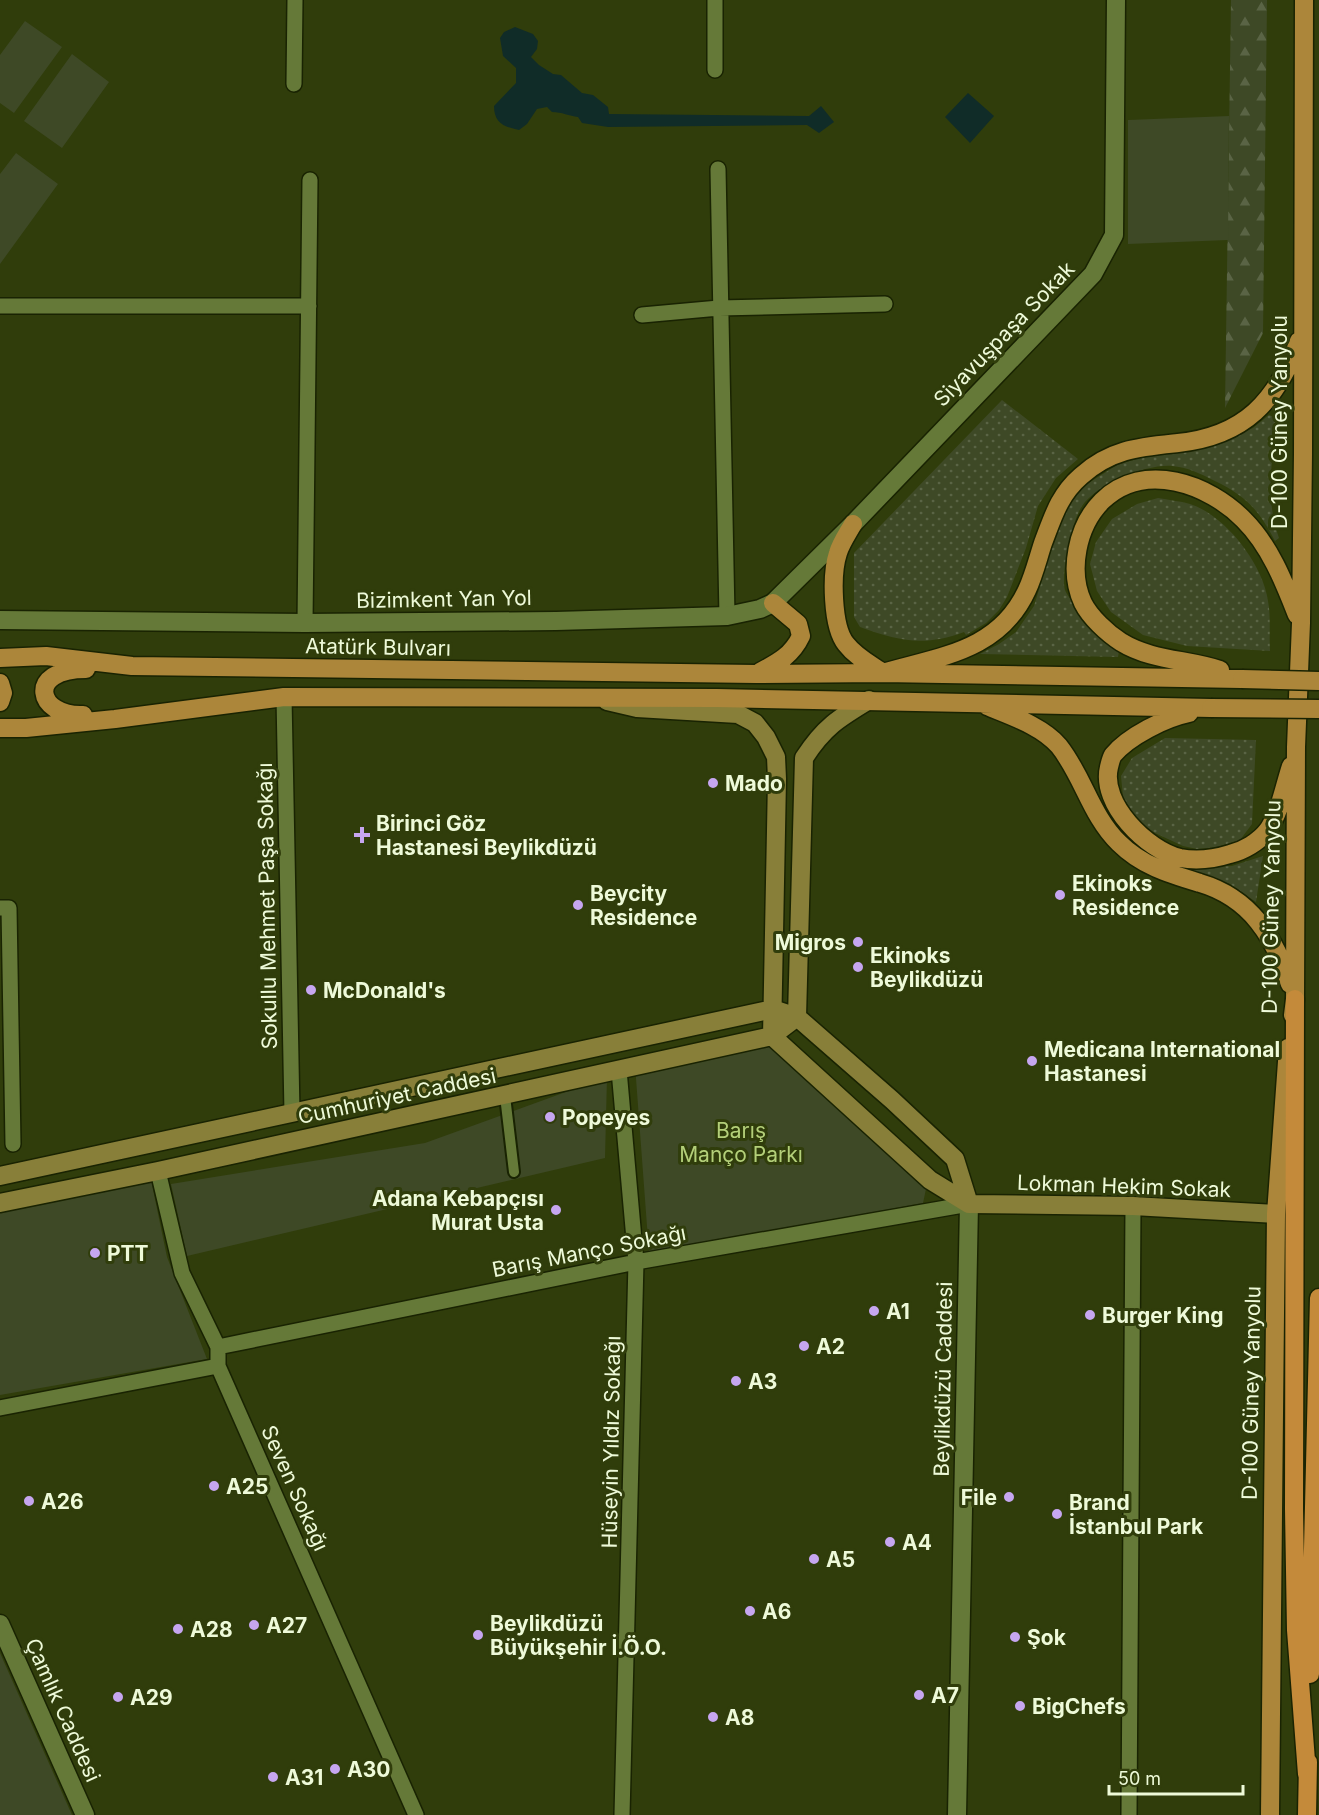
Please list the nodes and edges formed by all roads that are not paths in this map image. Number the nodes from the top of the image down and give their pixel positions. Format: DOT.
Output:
graph roads {
  1 [pos="295,0"];
  2 [pos="715,0"];
  3 [pos="1116,0"];
  4 [pos="1304,0"];
  5 [pos="715,70"];
  6 [pos="294,84"];
  7 [pos="718,170"];
  8 [pos="310,180"];
  9 [pos="885,304"];
  10 [pos="0,306"];
  11 [pos="309,306"];
  12 [pos="719,308"];
  13 [pos="642,315"];
  14 [pos="1302,334"];
  15 [pos="853,524"];
  16 [pos="773,603"];
  17 [pos="727,615"];
  18 [pos="0,620"];
  19 [pos="305,623"];
  20 [pos="1301,623"];
  21 [pos="0,658"];
  22 [pos="132,666"];
  23 [pos="883,673"];
  24 [pos="756,674"];
  25 [pos="1242,679"];
  26 [pos="1319,681"];
  27 [pos="0,683"];
  28 [pos="284,697"];
  29 [pos="588,697"];
  30 [pos="869,700"];
  31 [pos="0,702"];
  32 [pos="980,703"];
  33 [pos="1211,708"];
  34 [pos="1319,709"];
  35 [pos="114,719"];
  36 [pos="0,728"];
  37 [pos="1296,747"];
  38 [pos="0,908"];
  39 [pos="1295,999"];
  40 [pos="773,1009"];
  41 [pos="797,1017"];
  42 [pos="772,1036"];
  43 [pos="616,1042"];
  44 [pos="619,1070"];
  45 [pos="505,1096"];
  46 [pos="292,1113"];
  47 [pos="292,1142"];
  48 [pos="13,1144"];
  49 [pos="158,1171"];
  50 [pos="514,1172"];
  51 [pos="0,1176"];
  52 [pos="0,1203"];
  53 [pos="969,1204"];
  54 [pos="1133,1206"];
  55 [pos="1276,1214"];
  56 [pos="636,1262"];
  57 [pos="1319,1298"];
  58 [pos="218,1347"];
  59 [pos="218,1366"];
  60 [pos="0,1408"];
  61 [pos="0,1624"];
  62 [pos="1307,1774"];
  63 [pos="85,1815"];
  64 [pos="416,1815"];
  65 [pos="622,1815"];
  66 [pos="957,1815"];
  67 [pos="1129,1815"];
  68 [pos="1270,1815"];
  69 [pos="1307,1815"];
  1 -- 6 [label="street"];
  2 -- 5 [label="street"];
  3 -- 15 [label="street, Siyavuşpaşa Sokak"];
  4 -- 14 [label="main road, D-100 Güney Yanyolu"];
  7 -- 12 [label="street"];
  8 -- 11 [label="street"];
  9 -- 12 [label="street"];
  10 -- 11 [label="street"];
  11 -- 19 [label="street"];
  12 -- 13 [label="street"];
  12 -- 17 [label="street"];
  14 -- 20 [label="main road, D-100 Güney Yanyolu"];
  14 -- 23 [label="main road"];
  15 -- 16 [label="street, Bizimkent Yan Yol"];
  15 -- 23 [label="main road"];
  16 -- 17 [label="street, Bizimkent Yan Yol"];
  16 -- 24 [label="main road"];
  17 -- 19 [label="street, Bizimkent Yan Yol"];
  18 -- 19 [label="street, Bizimkent Yan Yol"];
  20 -- 25 [label="main road"];
  20 -- 37 [label="main road, D-100 Güney Yanyolu"];
  21 -- 22 [label="main road, Atatürk Bulvarı"];
  22 -- 24 [label="main road, Atatürk Bulvarı"];
  22 -- 35 [label="main road"];
  23 -- 24 [label="main road, Atatürk Bulvarı"];
  23 -- 25 [label="main road"];
  25 -- 26 [label="main road, bridge"];
  27 -- 31 [label="main road"];
  28 -- 29 [label="main road"];
  28 -- 35 [label="main road"];
  28 -- 46 [label="street, Sokullu Mehmet Paşa Sokağı"];
  29 -- 30 [label="main road"];
  29 -- 40 [label="main road"];
  30 -- 32 [label="main road"];
  30 -- 41 [label="main road"];
  32 -- 33 [label="main road"];
  32 -- 39 [label="main road"];
  33 -- 34 [label="main road, bridge"];
  33 -- 37 [label="main road"];
  35 -- 36 [label="main road"];
  37 -- 39 [label="main road, D-100 Güney Yanyolu"];
  38 -- 48 [label="street"];
  39 -- 55 [label="main road, D-100 Güney Yanyolu"];
  39 -- 62 [label="highway"];
  40 -- 41 [label="main road"];
  40 -- 42 [label="main road"];
  40 -- 43 [label="main road, Cumhuriyet Caddesi"];
  41 -- 42 [label="main road, Cumhuriyet Caddesi"];
  41 -- 53 [label="main road, Beylikdüzü Caddesi"];
  42 -- 44 [label="main road, Cumhuriyet Caddesi"];
  42 -- 53 [label="main road"];
  43 -- 44 [label="main road"];
  43 -- 46 [label="main road, Cumhuriyet Caddesi"];
  44 -- 45 [label="main road, Cumhuriyet Caddesi"];
  44 -- 56 [label="street, Hüseyin Yıldız Sokağı"];
  45 -- 47 [label="main road, Cumhuriyet Caddesi"];
  45 -- 50 [label="street"];
  46 -- 47 [label="main road"];
  46 -- 51 [label="main road, Cumhuriyet Caddesi"];
  47 -- 49 [label="main road, Cumhuriyet Caddesi"];
  49 -- 52 [label="main road, Cumhuriyet Caddesi"];
  49 -- 58 [label="street, Seven Sokağı"];
  53 -- 54 [label="main road, Lokman Hekim Sokak"];
  53 -- 56 [label="street, Barış Manço Sokağı"];
  53 -- 66 [label="street, Beylikdüzü Caddesi"];
  54 -- 55 [label="main road, Lokman Hekim Sokak"];
  54 -- 67 [label="street"];
  55 -- 68 [label="main road, D-100 Güney Yanyolu"];
  56 -- 58 [label="street, Barış Manço Sokağı"];
  56 -- 65 [label="street, Hüseyin Yıldız Sokağı"];
  57 -- 62 [label="highway"];
  58 -- 59 [label="street, Seven Sokağı"];
  59 -- 60 [label="street"];
  59 -- 64 [label="street, Seven Sokağı"];
  61 -- 63 [label="street, Çamlık Caddesi"];
  62 -- 69 [label="highway"];
}
